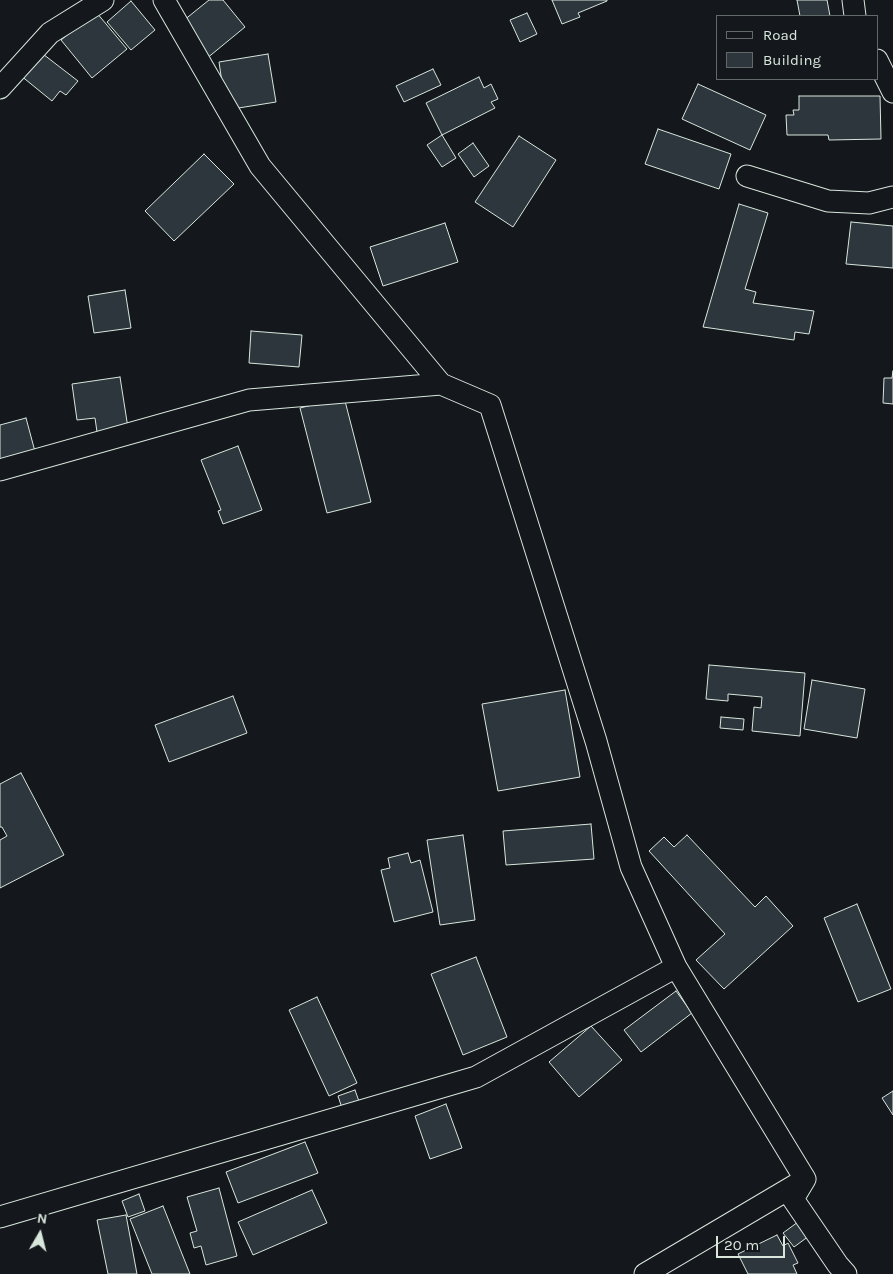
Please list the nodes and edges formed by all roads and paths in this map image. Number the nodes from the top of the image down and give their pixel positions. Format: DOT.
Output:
graph roads {
  1 [pos="103,0"];
  2 [pos="164,0"];
  3 [pos="853,0"];
  4 [pos="855,15"];
  5 [pos="878,62"];
  6 [pos="0,88"];
  7 [pos="893,92"];
  8 [pos="747,176"];
  9 [pos="893,197"];
  10 [pos="441,384"];
  11 [pos="0,470"];
  12 [pos="676,967"];
  13 [pos="805,1179"];
  14 [pos="0,1217"];
  15 [pos="644,1274"];
  16 [pos="846,1274"];
  1 -- 6 [label="street"];
  2 -- 10 [label="street"];
  3 -- 4 [label="street"];
  5 -- 7 [label="street"];
  8 -- 9 [label="street"];
  10 -- 11 [label="street"];
  10 -- 12 [label="street"];
  12 -- 13 [label="street"];
  12 -- 14 [label="street"];
  13 -- 15 [label="street"];
  13 -- 16 [label="street"];
}
